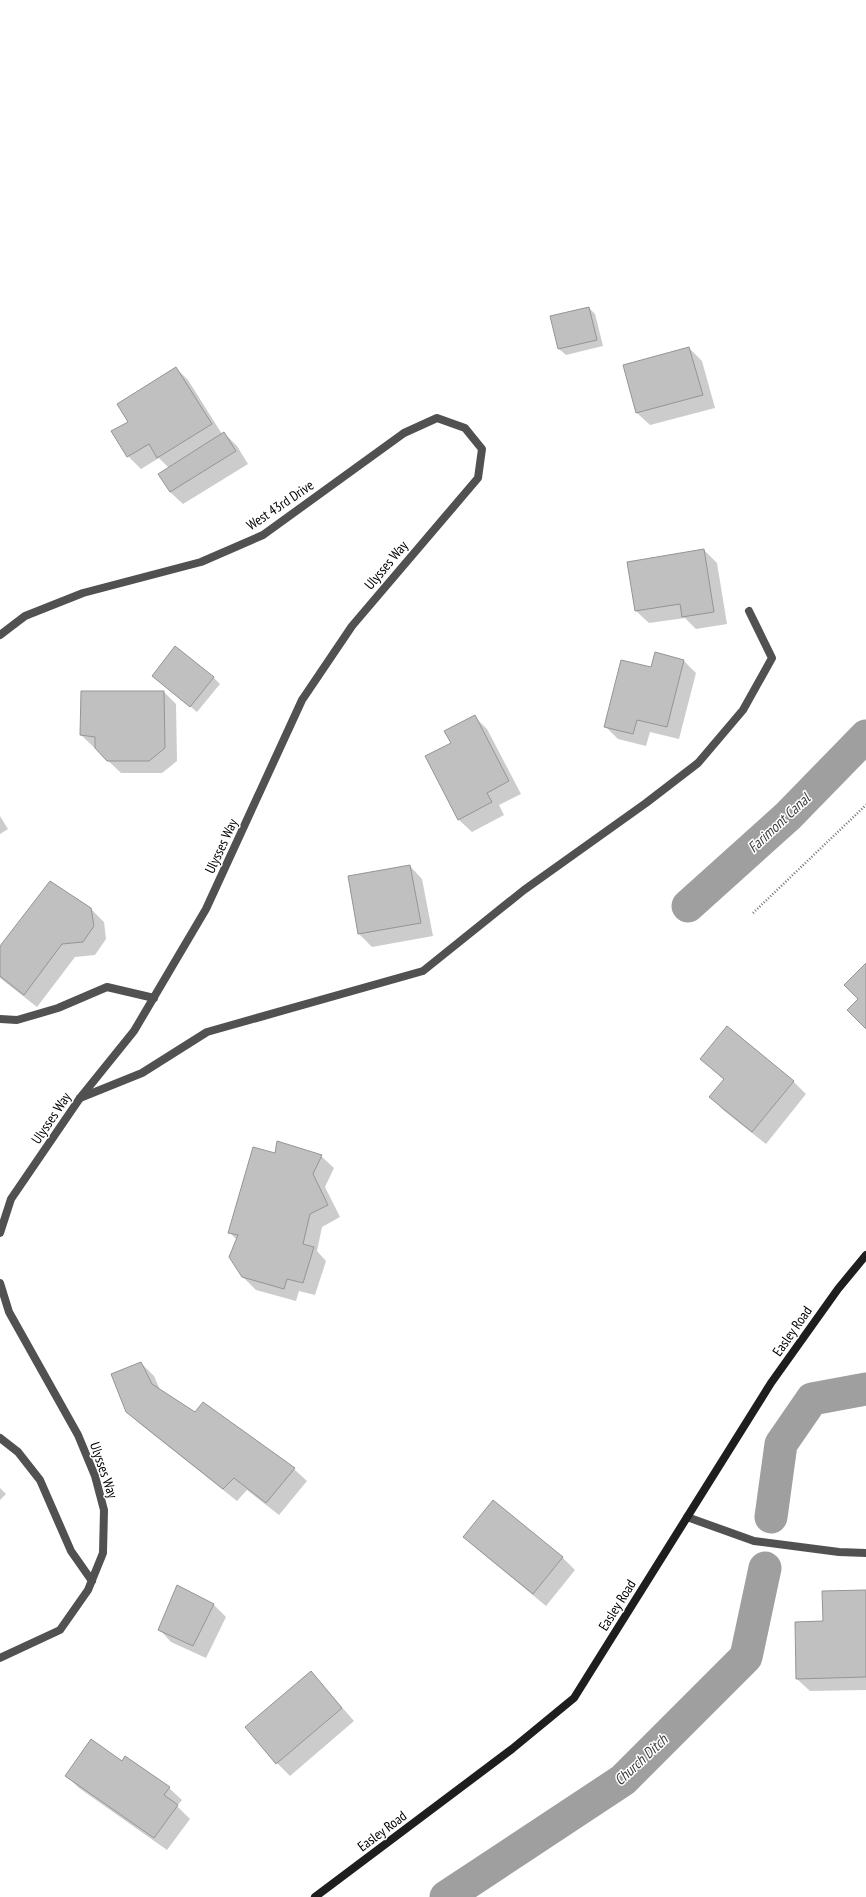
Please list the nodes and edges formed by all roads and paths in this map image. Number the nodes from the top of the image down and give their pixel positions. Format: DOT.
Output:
graph roads {
  1 [pos="478,478"];
  2 [pos="749,611"];
  3 [pos="0,635"];
  4 [pos="866,805"];
  5 [pos="753,913"];
  6 [pos="154,998"];
  7 [pos="0,1019"];
  8 [pos="80,1098"];
  9 [pos="0,1233"];
  10 [pos="866,1255"];
  11 [pos="0,1283"];
  12 [pos="0,1438"];
  13 [pos="687,1517"];
  14 [pos="866,1553"];
  15 [pos="92,1581"];
  16 [pos="0,1658"];
  17 [pos="315,1897"];
  1 -- 3 [label="street, West 43rd Drive"];
  1 -- 6 [label="street, Ulysses Way"];
  2 -- 8 [label="street"];
  4 -- 5 [label="path"];
  6 -- 7 [label="street"];
  6 -- 8 [label="street, Ulysses Way"];
  8 -- 9 [label="street, Ulysses Way"];
  10 -- 13 [label="street, Easley Road"];
  11 -- 15 [label="street, Ulysses Way"];
  12 -- 15 [label="street"];
  13 -- 14 [label="street"];
  13 -- 17 [label="street, Easley Road"];
  15 -- 16 [label="street, Ulysses Way"];
}
